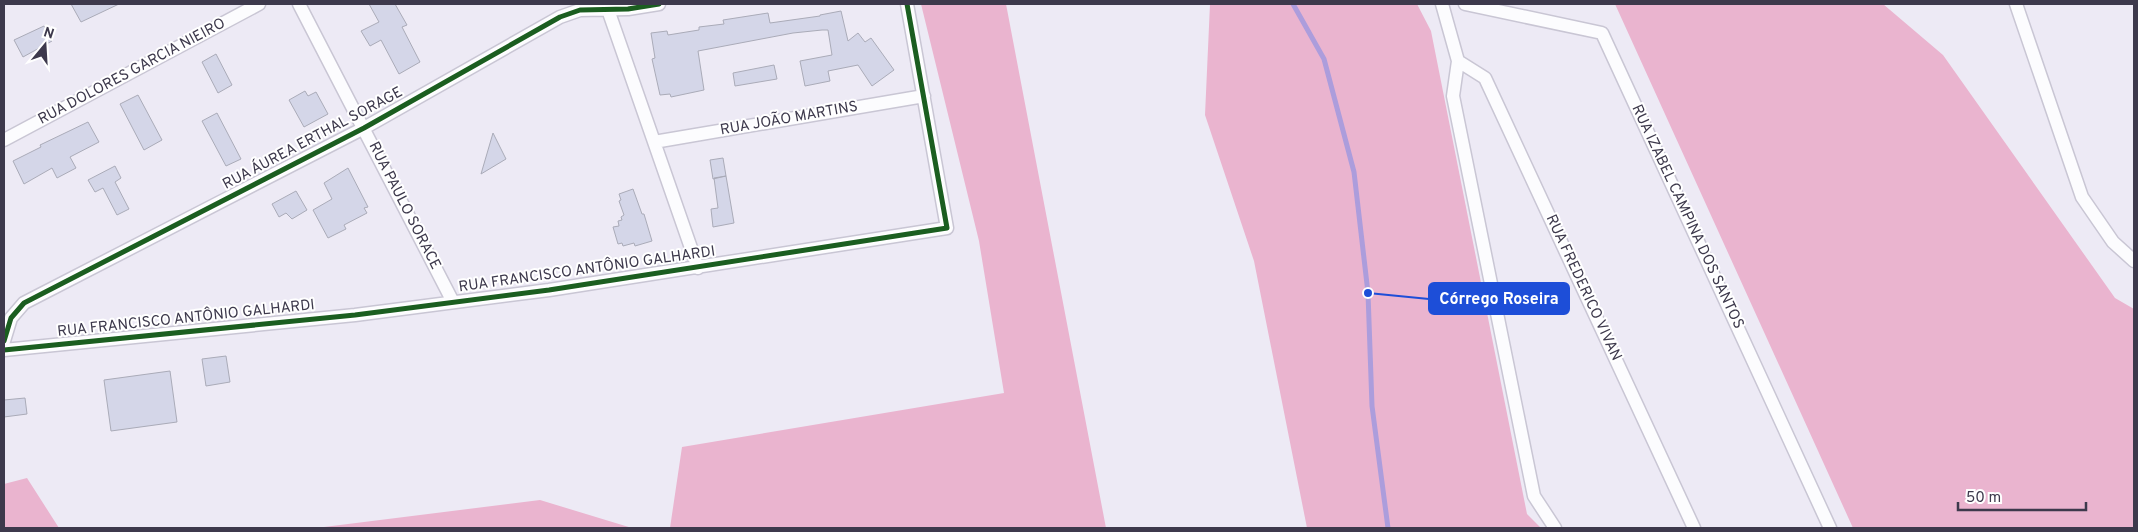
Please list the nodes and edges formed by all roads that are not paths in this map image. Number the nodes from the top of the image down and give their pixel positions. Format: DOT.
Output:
graph roads {
  1 [pos="259,4"];
  2 [pos="299,4"];
  3 [pos="659,4"];
  4 [pos="907,4"];
  5 [pos="1442,4"];
  6 [pos="1465,4"];
  7 [pos="2016,4"];
  8 [pos="607,6"];
  9 [pos="1458,61"];
  10 [pos="924,96"];
  11 [pos="364,128"];
  12 [pos="4,140"];
  13 [pos="654,142"];
  14 [pos="2134,261"];
  15 [pos="698,268"];
  16 [pos="453,302"];
  17 [pos="4,342"];
  18 [pos="4,350"];
  19 [pos="1554,528"];
  20 [pos="1694,528"];
  21 [pos="1830,528"];
  1 -- 12 [label="street, RUA DOLORES GARCIA NIEIRO"];
  2 -- 11 [label="street, RUA PAULO SORACE"];
  3 -- 8 [label="street, RUA ÁUREA ERTHAL SORAGE"];
  4 -- 10 [label="street, RUA FRANCISCO ANTÔNIO GALHARDI"];
  5 -- 9 [label="street"];
  6 -- 21 [label="street, RUA IZABEL CAMPINA DOS SANTOS"];
  7 -- 14 [label="street"];
  8 -- 11 [label="street, RUA ÁUREA ERTHAL SORAGE"];
  8 -- 13 [label="street"];
  9 -- 19 [label="street"];
  9 -- 20 [label="street, RUA FREDERICO VIVAN"];
  10 -- 13 [label="street, RUA JOÃO MARTINS"];
  10 -- 15 [label="street, RUA FRANCISCO ANTÔNIO GALHARDI"];
  11 -- 16 [label="street, RUA PAULO SORACE"];
  11 -- 17 [label="street, RUA ÁUREA ERTHAL SORAGE"];
  13 -- 15 [label="street"];
  15 -- 16 [label="street, RUA FRANCISCO ANTÔNIO GALHARDI"];
  16 -- 18 [label="street, RUA FRANCISCO ANTÔNIO GALHARDI"];
}
